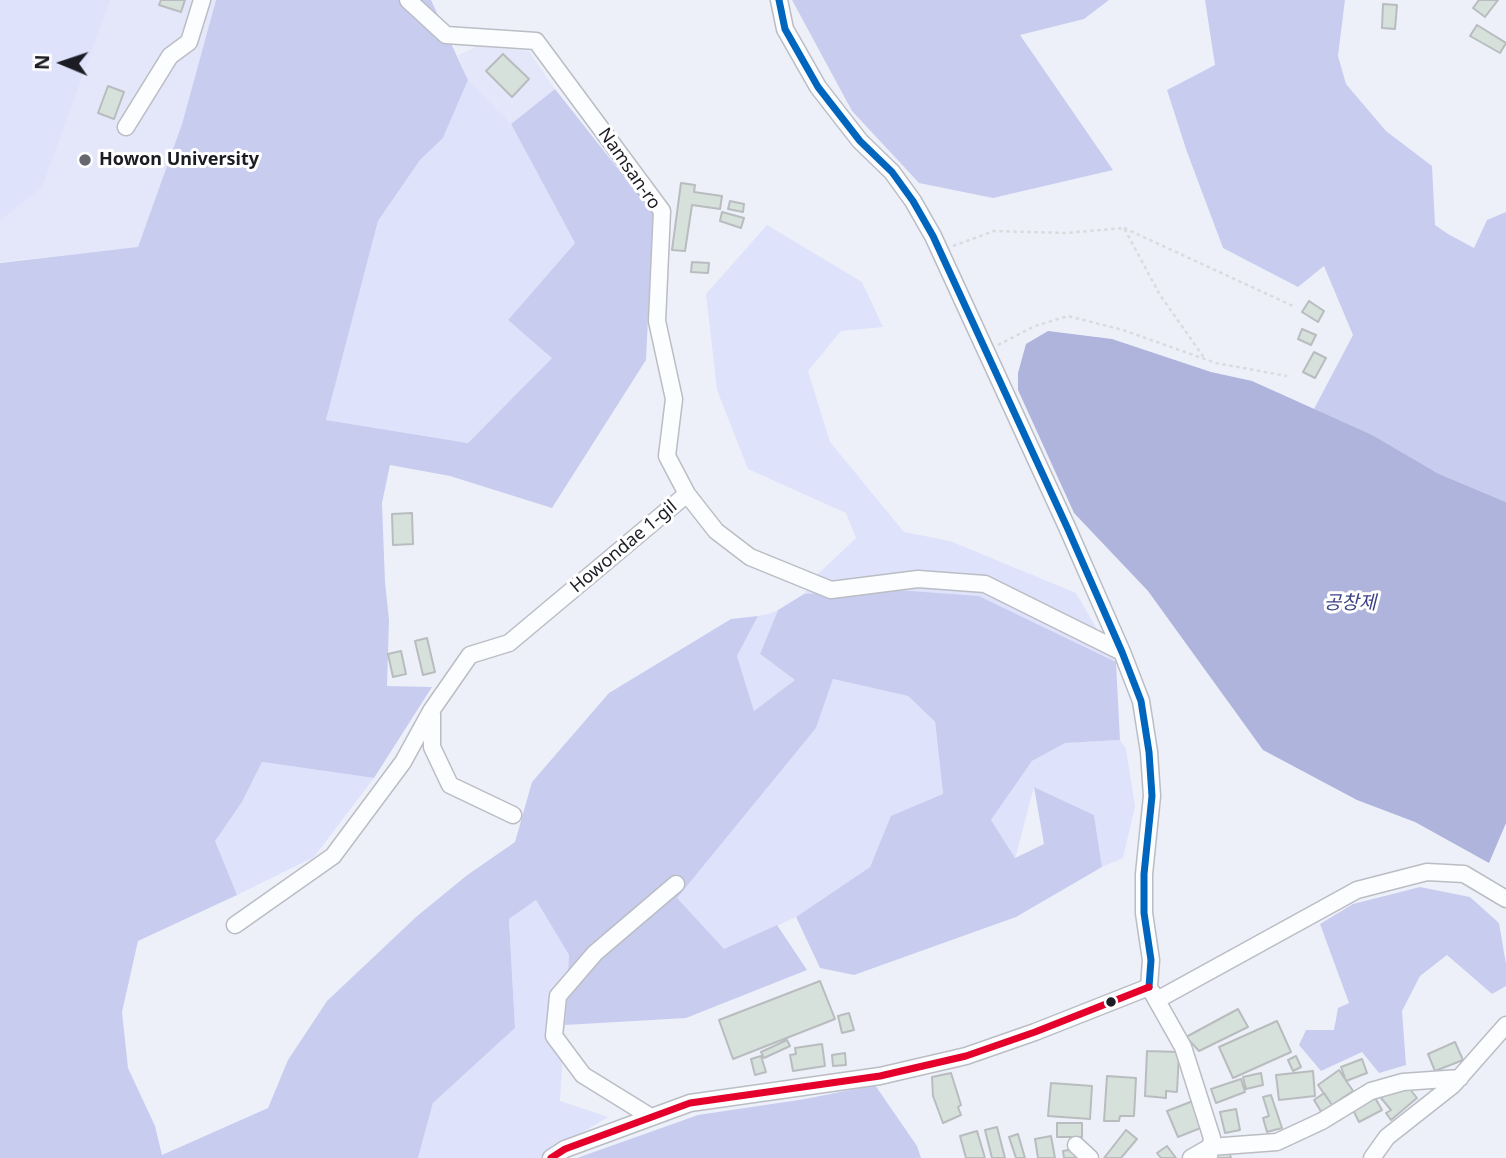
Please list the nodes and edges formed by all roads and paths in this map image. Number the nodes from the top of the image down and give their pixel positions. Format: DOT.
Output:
graph roads {
  1 [pos="202,0"];
  2 [pos="408,0"];
  3 [pos="779,0"];
  4 [pos="126,127"];
  5 [pos="1124,228"];
  6 [pos="940,251"];
  7 [pos="1293,306"];
  8 [pos="986,351"];
  9 [pos="1205,359"];
  10 [pos="1287,376"];
  11 [pos="687,494"];
  12 [pos="1122,652"];
  13 [pos="431,711"];
  14 [pos="513,815"];
  15 [pos="676,884"];
  16 [pos="1506,899"];
  17 [pos="235,925"];
  18 [pos="1153,993"];
  19 [pos="1506,1025"];
  20 [pos="1460,1078"];
  21 [pos="651,1117"];
  22 [pos="1076,1145"];
  23 [pos="1210,1152"];
  24 [pos="551,1158"];
  25 [pos="1090,1158"];
  26 [pos="1191,1158"];
  27 [pos="1371,1158"];
  1 -- 4 [label="street"];
  2 -- 11 [label="street, Namsan-ro"];
  3 -- 6 [label="street"];
  5 -- 6 [label="path"];
  5 -- 7 [label="path"];
  5 -- 9 [label="path"];
  6 -- 8 [label="street"];
  8 -- 9 [label="path"];
  8 -- 12 [label="street"];
  9 -- 10 [label="path"];
  11 -- 12 [label="street, Howondae 1-gil"];
  11 -- 13 [label="street, Howondae 1-gil"];
  12 -- 18 [label="street"];
  13 -- 14 [label="street"];
  13 -- 17 [label="street"];
  15 -- 21 [label="street"];
  16 -- 18 [label="street"];
  18 -- 21 [label="street"];
  18 -- 23 [label="street"];
  19 -- 20 [label="street"];
  20 -- 23 [label="street"];
  20 -- 27 [label="street"];
  21 -- 24 [label="street"];
  22 -- 25 [label="street"];
  23 -- 26 [label="street"];
}
